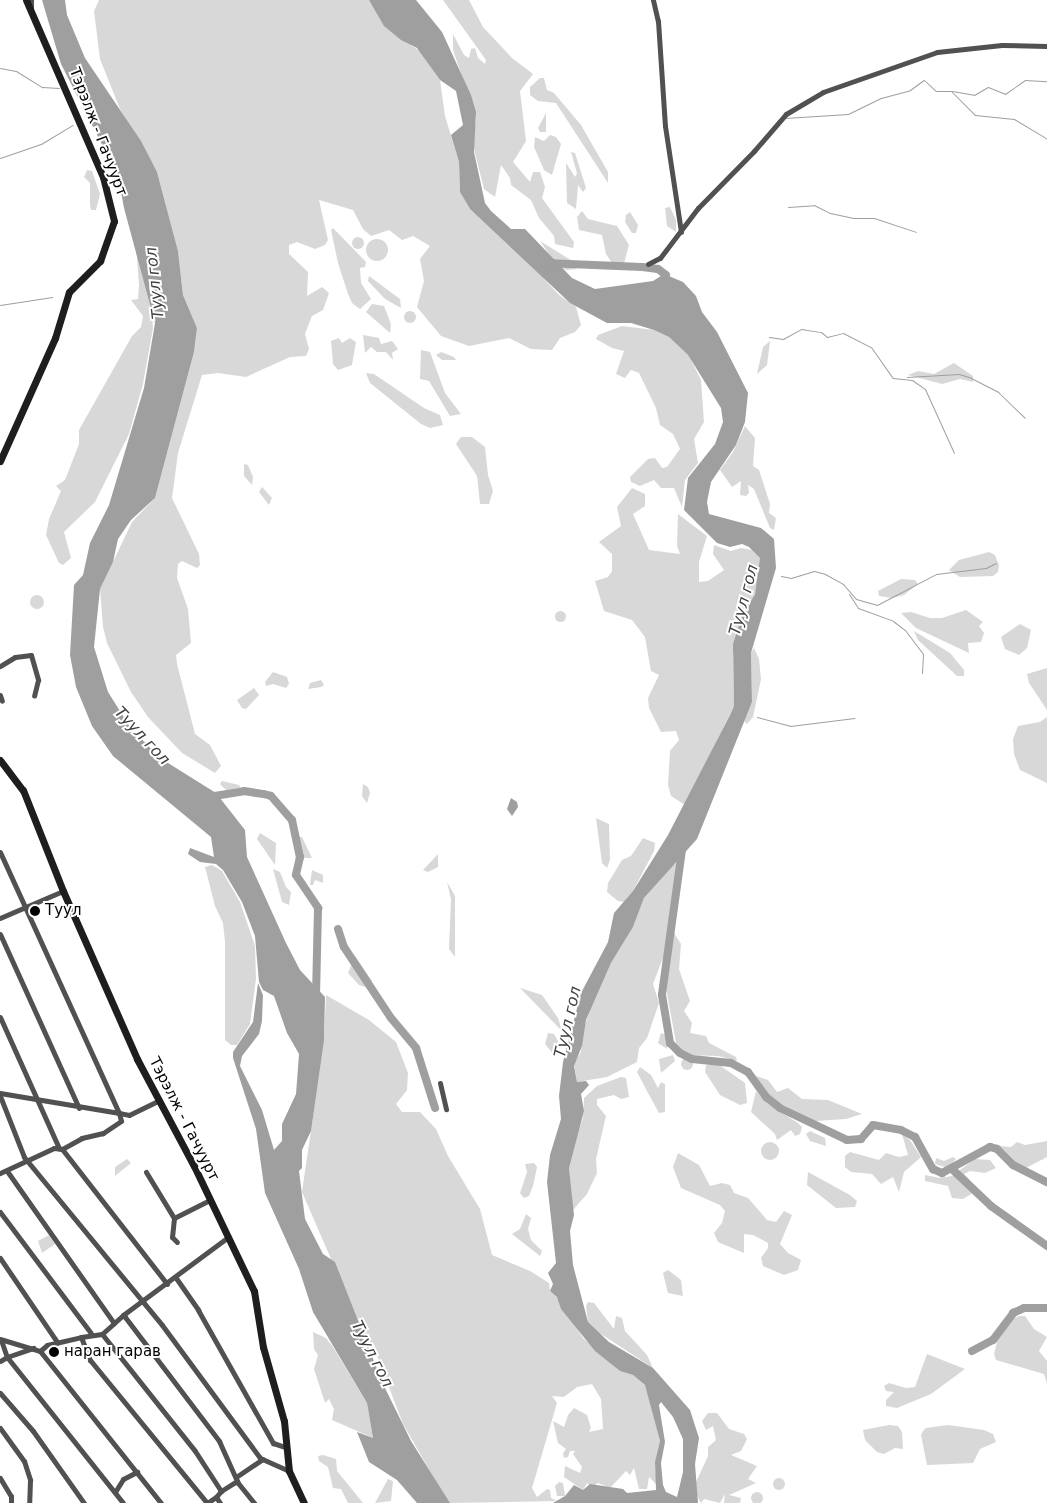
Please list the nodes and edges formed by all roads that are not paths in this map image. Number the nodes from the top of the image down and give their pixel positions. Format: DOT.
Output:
graph roads {
  1 [pos="26,0"];
  2 [pos="653,0"];
  3 [pos="31,4"];
  4 [pos="1047,46"];
  5 [pos="681,232"];
  6 [pos="648,264"];
  7 [pos="0,461"];
  8 [pos="0,666"];
  9 [pos="34,696"];
  10 [pos="0,760"];
  11 [pos="0,852"];
  12 [pos="64,892"];
  13 [pos="25,909"];
  14 [pos="0,918"];
  15 [pos="0,934"];
  16 [pos="0,1018"];
  17 [pos="440,1083"];
  18 [pos="0,1095"];
  19 [pos="36,1100"];
  20 [pos="158,1101"];
  21 [pos="79,1108"];
  22 [pos="446,1109"];
  23 [pos="119,1113"];
  24 [pos="60,1148"];
  25 [pos="27,1161"];
  26 [pos="7,1172"];
  27 [pos="146,1172"];
  28 [pos="0,1173"];
  29 [pos="210,1200"];
  30 [pos="0,1212"];
  31 [pos="174,1218"];
  32 [pos="228,1237"];
  33 [pos="177,1242"];
  34 [pos="0,1258"];
  35 [pos="176,1278"];
  36 [pos="167,1284"];
  37 [pos="141,1302"];
  38 [pos="123,1315"];
  39 [pos="114,1323"];
  40 [pos="91,1333"];
  41 [pos="102,1334"];
  42 [pos="81,1337"];
  43 [pos="0,1340"];
  44 [pos="57,1342"];
  45 [pos="33,1348"];
  46 [pos="40,1351"];
  47 [pos="7,1358"];
  48 [pos="0,1361"];
  49 [pos="0,1393"];
  50 [pos="0,1428"];
  51 [pos="285,1447"];
  52 [pos="263,1459"];
  53 [pos="289,1471"];
  54 [pos="136,1472"];
  55 [pos="0,1478"];
  56 [pos="237,1479"];
  57 [pos="221,1491"];
  58 [pos="115,1492"];
  59 [pos="216,1498"];
  60 [pos="11,1503"];
  61 [pos="29,1503"];
  62 [pos="84,1503"];
  63 [pos="123,1503"];
  64 [pos="161,1503"];
  65 [pos="207,1503"];
  66 [pos="220,1503"];
  67 [pos="254,1503"];
  68 [pos="304,1503"];
  1 -- 3 [label="main road, Тэрэлж - Гачуурт"];
  2 -- 5 [label="street"];
  3 -- 7 [label="main road, Тэрэлж - Гачуурт"];
  4 -- 5 [label="street"];
  5 -- 6 [label="street"];
  8 -- 9 [label="street"];
  10 -- 12 [label="main road, Тэрэлж - Гачуурт"];
  11 -- 13 [label="street"];
  12 -- 13 [label="street"];
  12 -- 20 [label="main road, Тэрэлж - Гачуурт"];
  13 -- 14 [label="street"];
  13 -- 23 [label="street"];
  15 -- 21 [label="street"];
  16 -- 19 [label="street"];
  17 -- 22 [label="street"];
  18 -- 19 [label="street"];
  18 -- 25 [label="street"];
  19 -- 21 [label="street"];
  19 -- 24 [label="street"];
  20 -- 23 [label="street"];
  20 -- 29 [label="main road, Тэрэлж - Гачуурт"];
  21 -- 23 [label="street"];
  23 -- 24 [label="street"];
  24 -- 25 [label="street"];
  24 -- 36 [label="street"];
  25 -- 26 [label="street"];
  25 -- 37 [label="street"];
  26 -- 28 [label="street"];
  26 -- 39 [label="street"];
  27 -- 31 [label="street"];
  29 -- 31 [label="street"];
  29 -- 32 [label="main road, Тэрэлж - Гачуурт"];
  30 -- 40 [label="street"];
  31 -- 33 [label="street"];
  32 -- 35 [label="street"];
  32 -- 51 [label="main road, Тэрэлж - Гачуурт"];
  34 -- 44 [label="street"];
  35 -- 36 [label="street"];
  35 -- 51 [label="street"];
  36 -- 37 [label="street"];
  37 -- 38 [label="street"];
  37 -- 52 [label="street"];
  38 -- 39 [label="street"];
  38 -- 56 [label="street"];
  39 -- 41 [label="street"];
  40 -- 41 [label="street"];
  40 -- 42 [label="street"];
  41 -- 57 [label="street"];
  42 -- 44 [label="street"];
  42 -- 65 [label="street"];
  43 -- 45 [label="street"];
  43 -- 47 [label="street"];
  44 -- 46 [label="street"];
  45 -- 46 [label="street"];
  45 -- 47 [label="street"];
  46 -- 54 [label="street"];
  47 -- 48 [label="street"];
  47 -- 58 [label="street"];
  49 -- 62 [label="street"];
  50 -- 61 [label="street"];
  51 -- 53 [label="main road, Тэрэлж - Гачуурт"];
  52 -- 53 [label="street"];
  52 -- 56 [label="street"];
  53 -- 68 [label="main road, Тэрэлж - Гачуурт"];
  54 -- 58 [label="street"];
  54 -- 64 [label="street"];
  55 -- 60 [label="street"];
  56 -- 57 [label="street"];
  56 -- 67 [label="street"];
  57 -- 59 [label="street"];
  58 -- 63 [label="street"];
  59 -- 65 [label="street"];
  59 -- 66 [label="street"];
}
